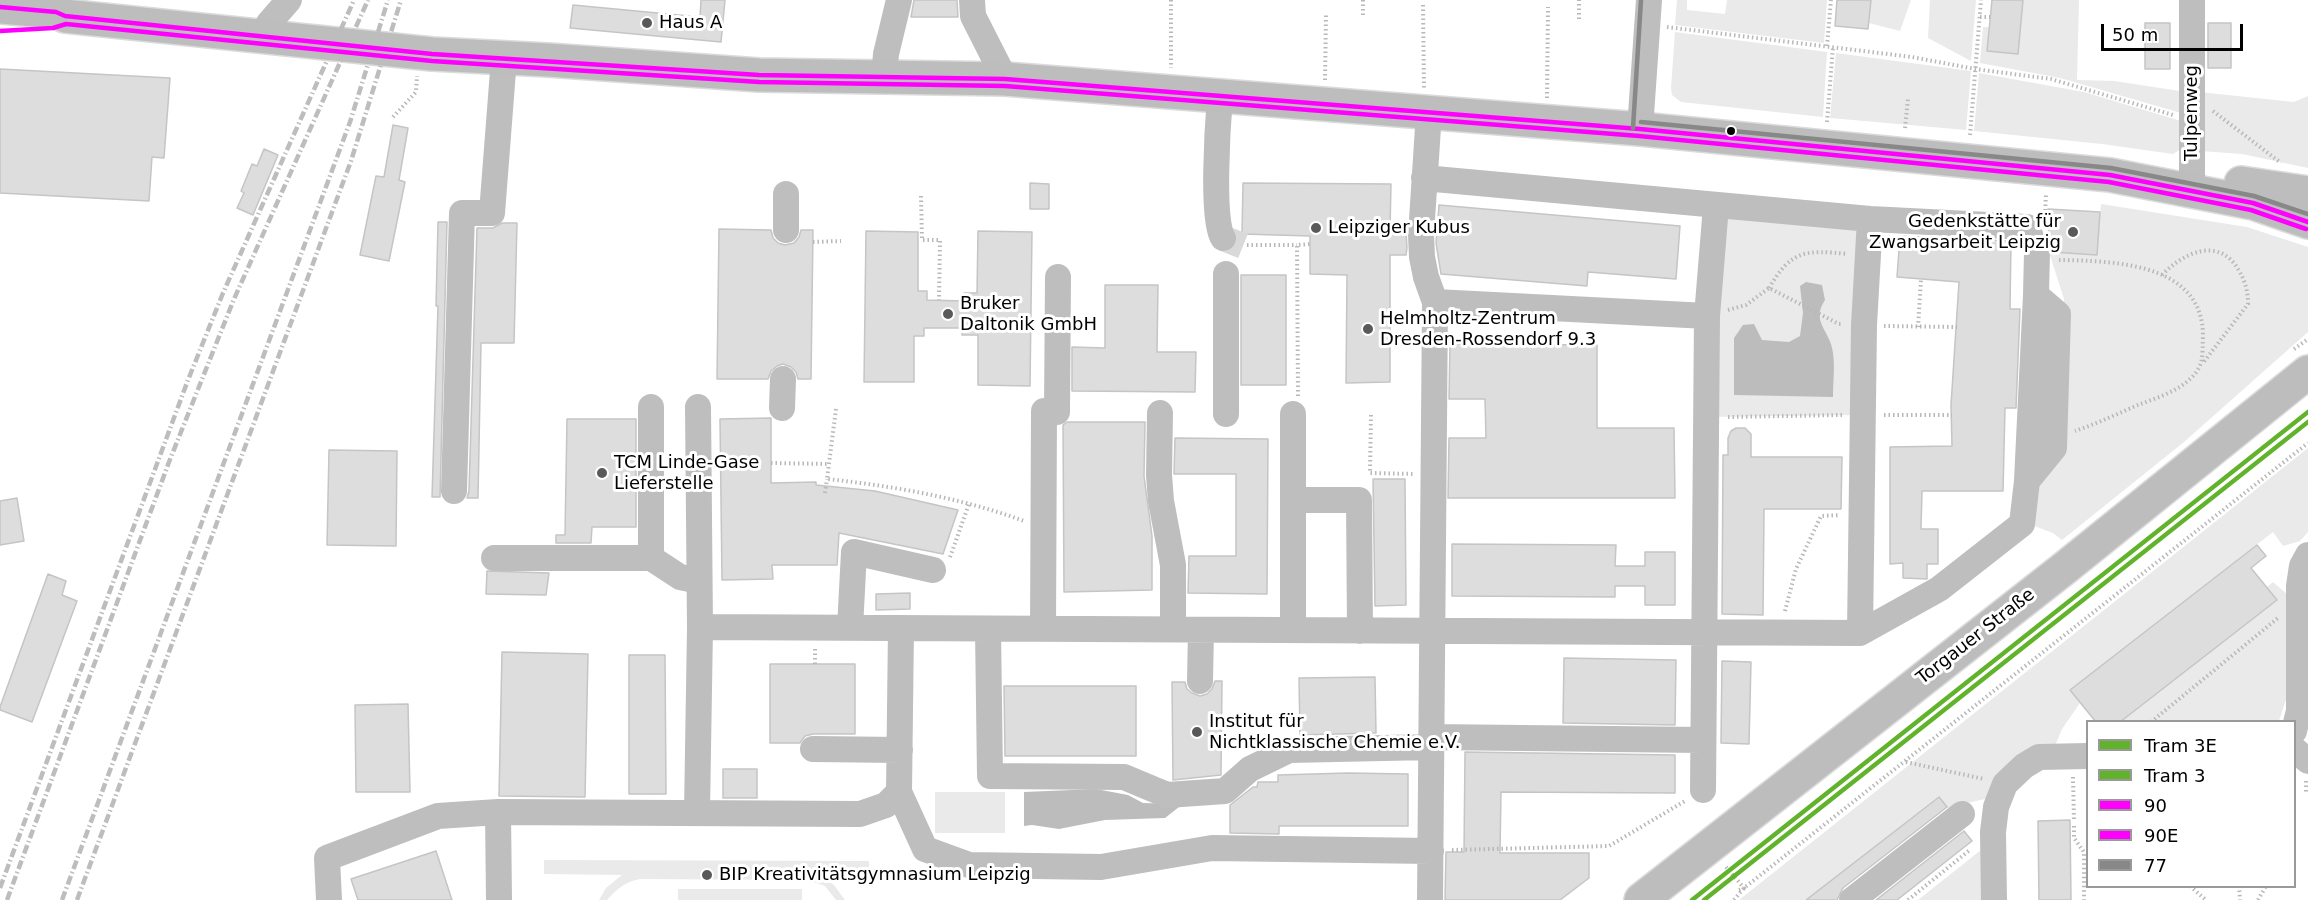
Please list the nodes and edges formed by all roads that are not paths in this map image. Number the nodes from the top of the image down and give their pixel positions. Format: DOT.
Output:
graph roads {
  1 [pos="289,0"];
  2 [pos="899,0"];
  3 [pos="972,0"];
  4 [pos="1649,0"];
  5 [pos="2192,0"];
  6 [pos="0,7"];
  7 [pos="104,10"];
  8 [pos="65,16"];
  9 [pos="0,24"];
  10 [pos="263,36"];
  11 [pos="504,58"];
  12 [pos="884,78"];
  13 [pos="1005,79"];
  14 [pos="1220,96"];
  15 [pos="1426,101"];
  16 [pos="1640,129"];
  17 [pos="1424,178"];
  18 [pos="2192,183"];
  19 [pos="2308,193"];
  20 [pos="786,194"];
  21 [pos="1716,206"];
  22 [pos="1870,219"];
  23 [pos="2308,222"];
  24 [pos="786,230"];
  25 [pos="1235,242"];
  26 [pos="1226,274"];
  27 [pos="1058,277"];
  28 [pos="2036,295"];
  29 [pos="1435,302"];
  30 [pos="1707,316"];
  31 [pos="2308,372"];
  32 [pos="783,379"];
  33 [pos="651,407"];
  34 [pos="698,407"];
  35 [pos="782,408"];
  36 [pos="1296,409"];
  37 [pos="1160,413"];
  38 [pos="1226,414"];
  39 [pos="2027,482"];
  40 [pos="454,491"];
  41 [pos="1293,500"];
  42 [pos="2308,555"];
  43 [pos="494,558"];
  44 [pos="651,558"];
  45 [pos="940,567"];
  46 [pos="699,581"];
  47 [pos="700,627"];
  48 [pos="850,628"];
  49 [pos="901,628"];
  50 [pos="988,629"];
  51 [pos="1043,629"];
  52 [pos="1173,629"];
  53 [pos="1201,630"];
  54 [pos="1293,630"];
  55 [pos="1360,631"];
  56 [pos="1432,631"];
  57 [pos="1704,632"];
  58 [pos="1860,633"];
  59 [pos="1200,681"];
  60 [pos="2296,726"];
  61 [pos="1703,740"];
  62 [pos="1431,742"];
  63 [pos="813,749"];
  64 [pos="900,750"];
  65 [pos="2296,751"];
  66 [pos="2080,762"];
  67 [pos="2307,770"];
  68 [pos="1703,790"];
  69 [pos="899,792"];
  70 [pos="498,812"];
  71 [pos="697,813"];
  72 [pos="1962,814"];
  73 [pos="1431,850"];
  74 [pos="328,900"];
  75 [pos="499,900"];
  76 [pos="1430,900"];
  77 [pos="1641,900"];
  78 [pos="1852,900"];
  79 [pos="1994,900"];
  1 -- 10 [label="street"];
  2 -- 12 [label="street"];
  3 -- 13 [label="street"];
  4 -- 16 [label="street"];
  5 -- 18 [label="street, Tulpenweg"];
  6 -- 8 [label="main road"];
  7 -- 8 [label="main road"];
  7 -- 10 [label="main road"];
  8 -- 9 [label="main road"];
  10 -- 11 [label="main road"];
  11 -- 12 [label="main road"];
  11 -- 40 [label="street"];
  12 -- 13 [label="main road"];
  13 -- 14 [label="main road"];
  14 -- 15 [label="main road"];
  14 -- 25 [label="street"];
  15 -- 16 [label="main road"];
  15 -- 17 [label="street"];
  16 -- 18 [label="main road"];
  17 -- 21 [label="street"];
  17 -- 29 [label="street"];
  18 -- 19 [label="main road"];
  18 -- 23 [label="main road"];
  20 -- 24 [label="street"];
  21 -- 22 [label="street"];
  21 -- 30 [label="street"];
  22 -- 28 [label="street"];
  22 -- 58 [label="street"];
  26 -- 38 [label="street"];
  27 -- 51 [label="street"];
  28 -- 39 [label="street"];
  28 -- 39 [label="street"];
  29 -- 30 [label="street"];
  29 -- 56 [label="street"];
  30 -- 57 [label="street"];
  31 -- 77 [label="main road, Torgauer Straße"];
  32 -- 35 [label="street"];
  33 -- 44 [label="street"];
  34 -- 46 [label="street"];
  36 -- 41 [label="street"];
  37 -- 52 [label="street"];
  39 -- 58 [label="street"];
  41 -- 54 [label="street"];
  41 -- 55 [label="street"];
  42 -- 60 [label="street"];
  43 -- 44 [label="street"];
  44 -- 46 [label="street"];
  45 -- 48 [label="street"];
  46 -- 47 [label="street"];
  47 -- 48 [label="street"];
  47 -- 71 [label="street"];
  48 -- 49 [label="street"];
  49 -- 50 [label="street"];
  49 -- 64 [label="street"];
  50 -- 51 [label="street"];
  50 -- 62 [label="street"];
  51 -- 52 [label="street"];
  52 -- 53 [label="street"];
  53 -- 54 [label="street"];
  53 -- 59 [label="street"];
  54 -- 55 [label="street"];
  55 -- 56 [label="street"];
  56 -- 57 [label="street"];
  56 -- 62 [label="street"];
  57 -- 58 [label="street"];
  57 -- 61 [label="street"];
  61 -- 62 [label="street"];
  61 -- 68 [label="street"];
  62 -- 73 [label="street"];
  63 -- 64 [label="street"];
  64 -- 69 [label="street"];
  65 -- 67 [label="street"];
  66 -- 79 [label="street"];
  69 -- 71 [label="street"];
  69 -- 73 [label="street"];
  70 -- 71 [label="street"];
  70 -- 74 [label="street"];
  70 -- 75 [label="street"];
  72 -- 78 [label="street"];
  73 -- 76 [label="street"];
}
